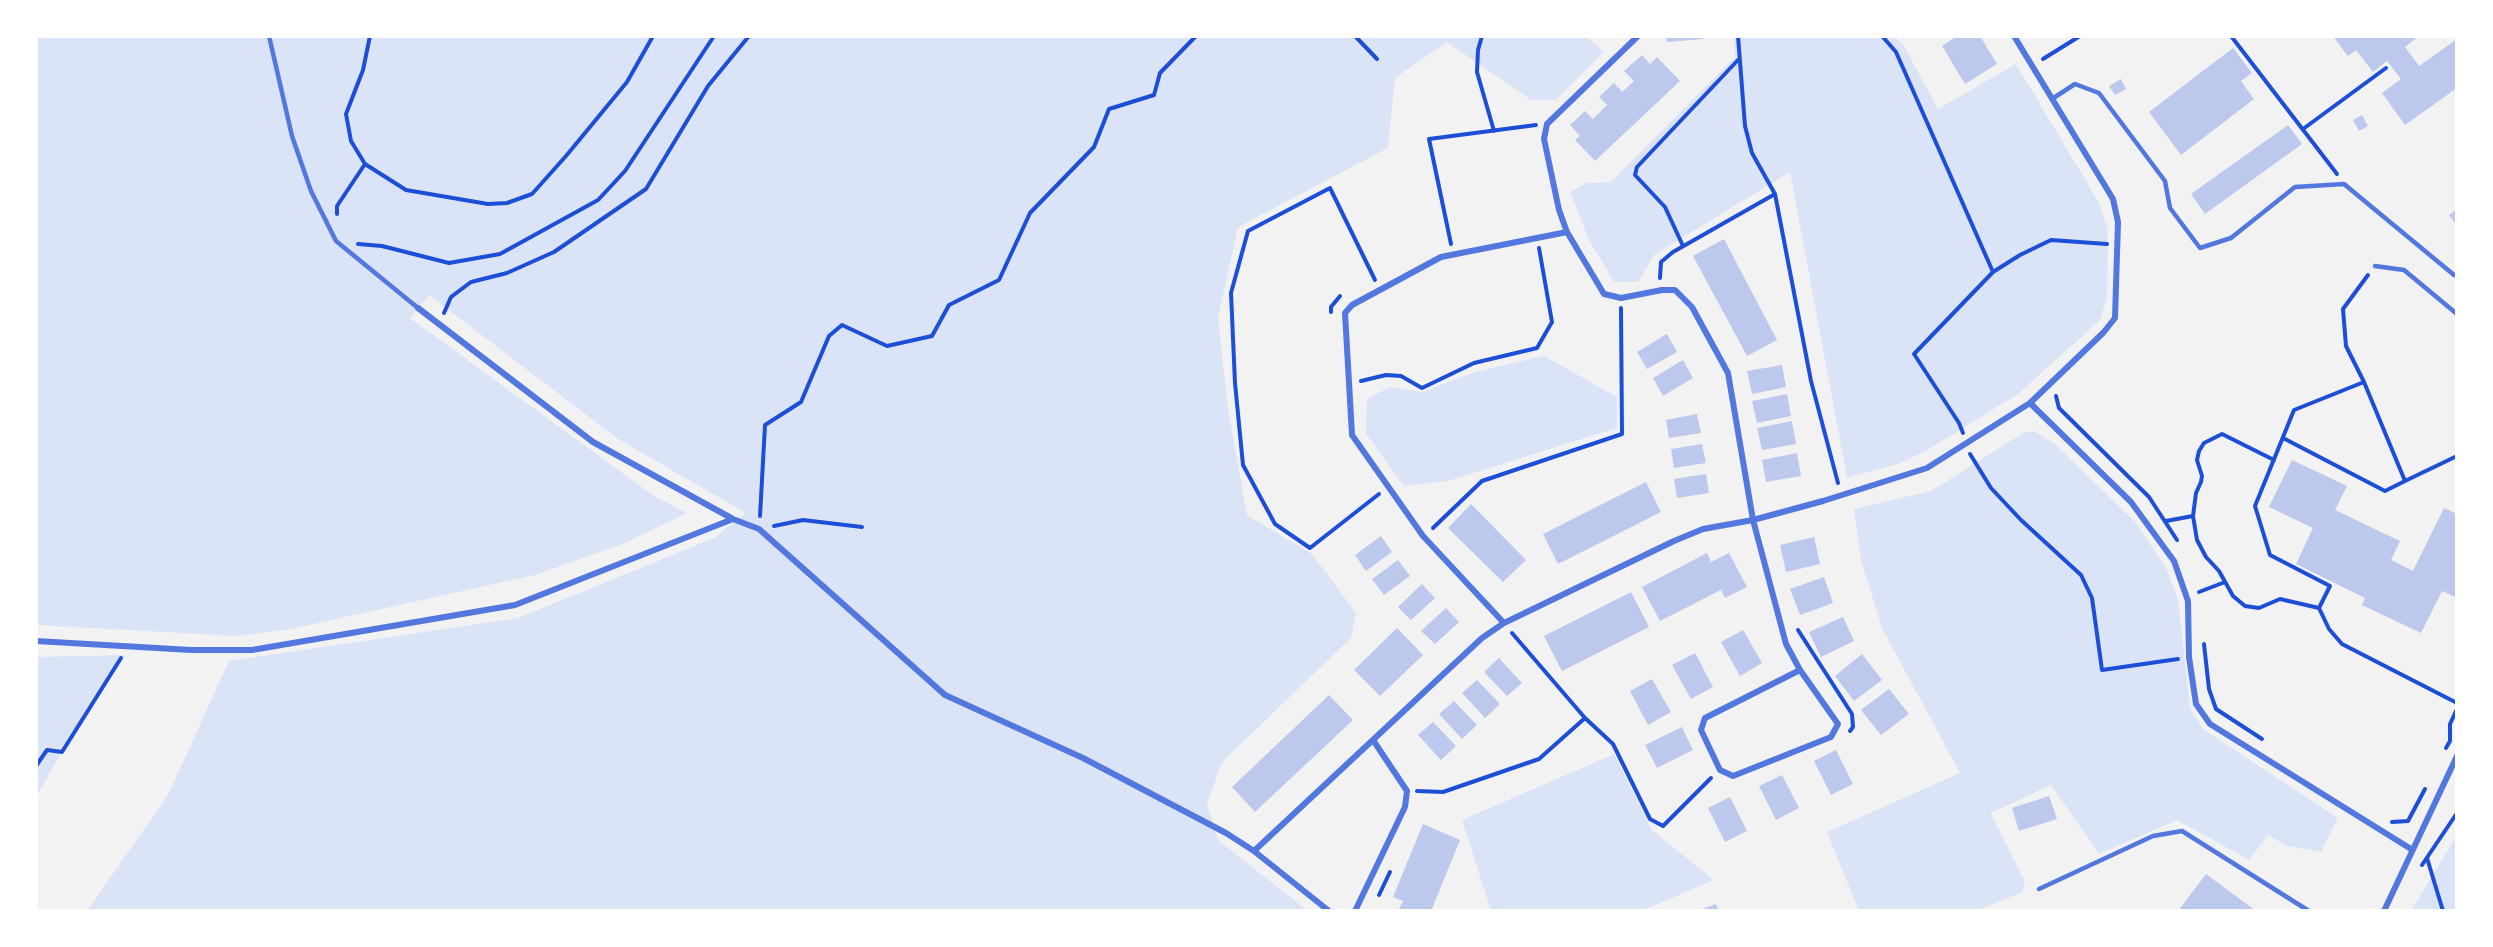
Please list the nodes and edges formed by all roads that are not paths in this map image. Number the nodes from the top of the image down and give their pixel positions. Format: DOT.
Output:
graph roads {
  1 [pos="269,36"];
  2 [pos="1638,36"];
  3 [pos="2014,36"];
  4 [pos="2052,99"];
  5 [pos="1568,232"];
  6 [pos="2375,266"];
  7 [pos="2454,275"];
  8 [pos="418,308"];
  9 [pos="2457,314"];
  10 [pos="2030,403"];
  11 [pos="733,519"];
  12 [pos="1753,520"];
  13 [pos="1504,623"];
  14 [pos="36,641"];
  15 [pos="1800,670"];
  16 [pos="1373,740"];
  17 [pos="2457,756"];
  18 [pos="2411,849"];
  19 [pos="1254,851"];
  20 [pos="2039,889"];
  21 [pos="1329,911"];
  22 [pos="1355,911"];
  23 [pos="2309,911"];
  24 [pos="2384,911"];
  1 -- 8 [label="lane"];
  2 -- 5 [label="street"];
  3 -- 4 [label="street"];
  4 -- 7 [label="lane"];
  4 -- 10 [label="street"];
  5 -- 12 [label="street"];
  5 -- 13 [label="street"];
  6 -- 9 [label="lane"];
  8 -- 11 [label="street"];
  10 -- 12 [label="street"];
  10 -- 18 [label="street"];
  11 -- 14 [label="street"];
  11 -- 19 [label="street"];
  12 -- 13 [label="street"];
  12 -- 15 [label="street"];
  13 -- 16 [label="street"];
  15 -- 15 [label="street"];
  16 -- 19 [label="street"];
  16 -- 22 [label="street"];
  17 -- 18 [label="street"];
  18 -- 24 [label="street"];
  19 -- 21 [label="street"];
  20 -- 23 [label="lane"];
}
